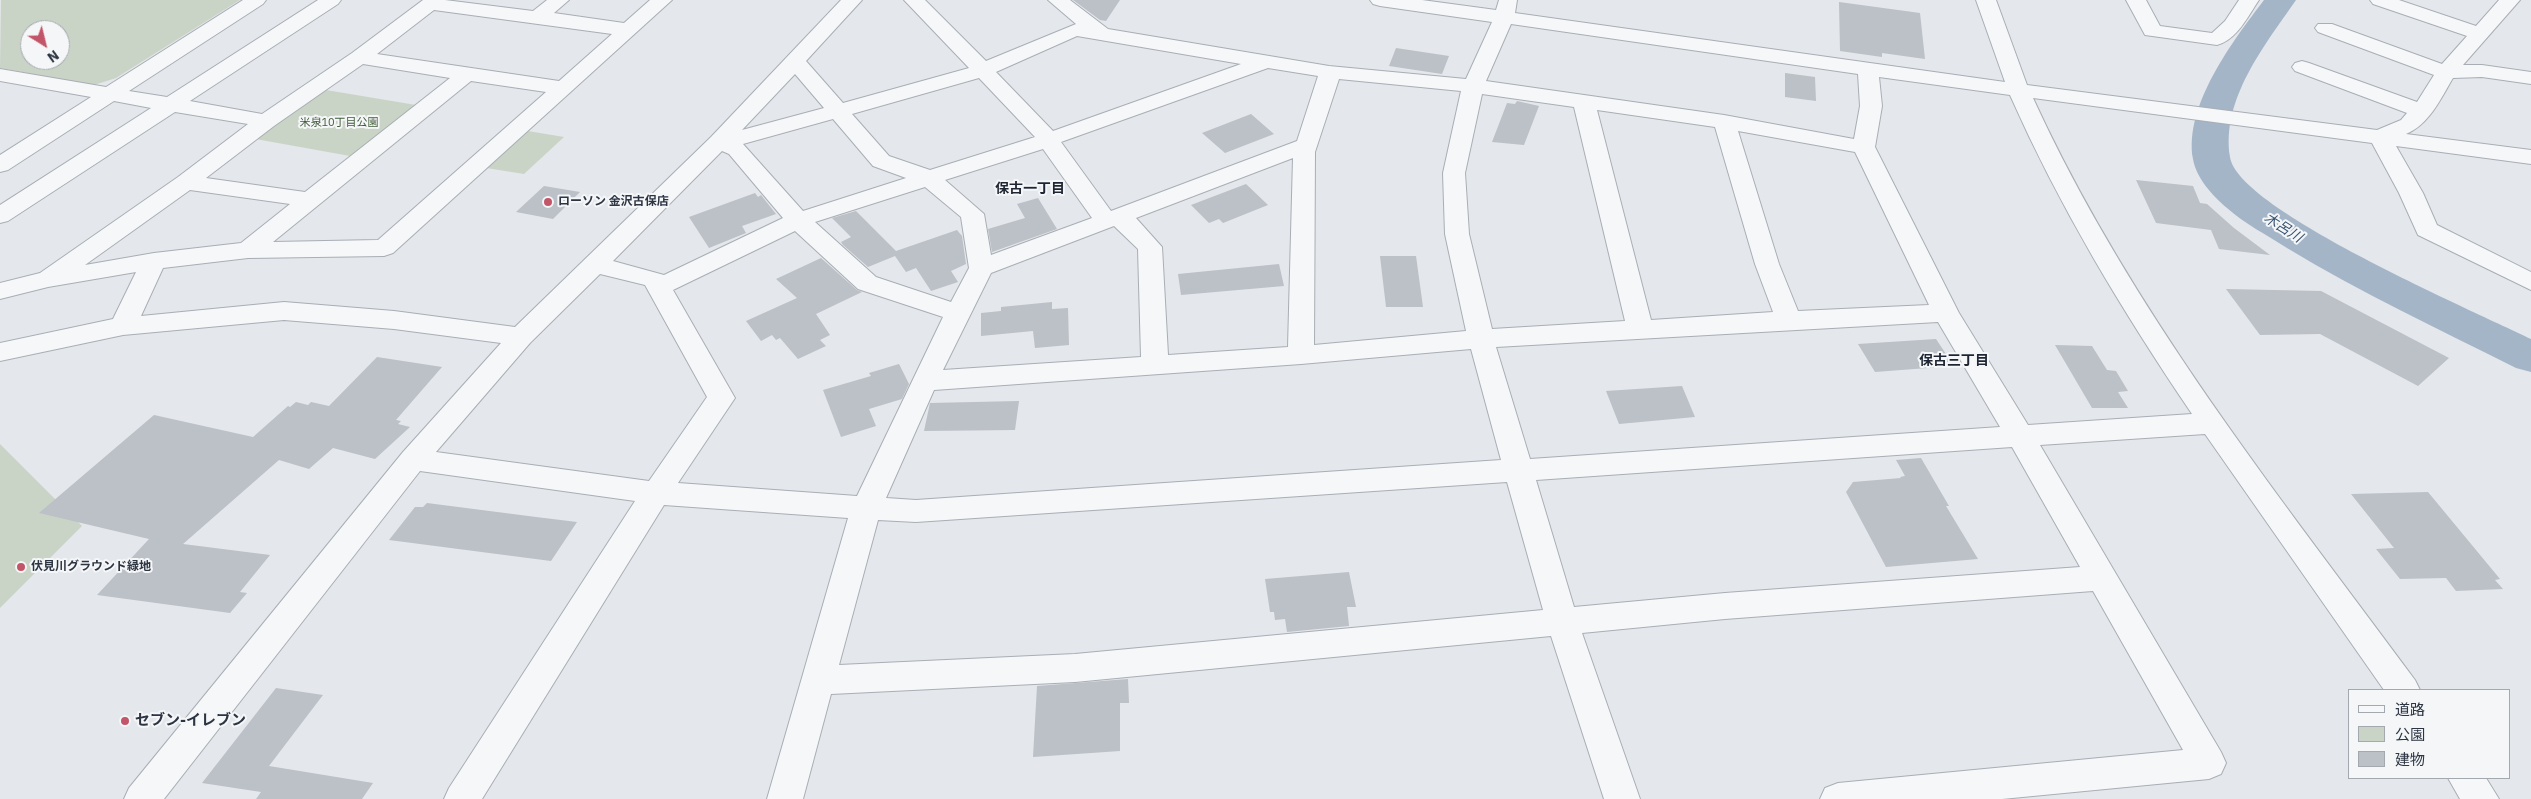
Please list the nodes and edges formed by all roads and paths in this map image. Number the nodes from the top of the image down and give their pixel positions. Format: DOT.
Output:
graph roads {
  1 [pos="256,0"];
  2 [pos="331,0"];
  3 [pos="406,0"];
  4 [pos="559,0"];
  5 [pos="662,0"];
  6 [pos="852,0"];
  7 [pos="914,0"];
  8 [pos="1058,0"];
  9 [pos="1380,0"];
  10 [pos="1986,0"];
  11 [pos="2136,0"];
  12 [pos="2249,0"];
  13 [pos="2380,0"];
  14 [pos="2510,0"];
  15 [pos="430,4"];
  16 [pos="1506,8"];
  17 [pos="542,18"];
  18 [pos="2325,28"];
  19 [pos="628,30"];
  20 [pos="1101,34"];
  21 [pos="2480,34"];
  22 [pos="359,57"];
  23 [pos="795,61"];
  24 [pos="1268,61"];
  25 [pos="2302,67"];
  26 [pos="1868,68"];
  27 [pos="981,71"];
  28 [pos="1329,72"];
  29 [pos="2446,72"];
  30 [pos="467,74"];
  31 [pos="0,75"];
  32 [pos="2531,78"];
  33 [pos="1472,86"];
  34 [pos="563,88"];
  35 [pos="2017,90"];
  36 [pos="106,94"];
  37 [pos="1584,102"];
  38 [pos="169,105"];
  39 [pos="837,110"];
  40 [pos="2421,111"];
  41 [pos="266,121"];
  42 [pos="1724,122"];
  43 [pos="2380,137"];
  44 [pos="1047,140"];
  45 [pos="719,142"];
  46 [pos="1307,145"];
  47 [pos="1864,146"];
  48 [pos="2531,157"];
  49 [pos="0,165"];
  50 [pos="927,177"];
  51 [pos="186,182"];
  52 [pos="312,200"];
  53 [pos="0,216"];
  54 [pos="1113,218"];
  55 [pos="798,220"];
  56 [pos="248,250"];
  57 [pos="154,261"];
  58 [pos="2487,261"];
  59 [pos="596,265"];
  60 [pos="981,268"];
  61 [pos="2531,268"];
  62 [pos="48,279"];
  63 [pos="2531,282"];
  64 [pos="658,287"];
  65 [pos="0,290"];
  66 [pos="958,313"];
  67 [pos="1946,313"];
  68 [pos="1789,320"];
  69 [pos="123,326"];
  70 [pos="1640,329"];
  71 [pos="521,337"];
  72 [pos="1481,339"];
  73 [pos="0,352"];
  74 [pos="1301,355"];
  75 [pos="1155,364"];
  76 [pos="924,381"];
  77 [pos="2211,423"];
  78 [pos="2020,436"];
  79 [pos="413,459"];
  80 [pos="1520,472"];
  81 [pos="656,493"];
  82 [pos="866,508"];
  83 [pos="2102,578"];
  84 [pos="1562,622"];
  85 [pos="819,680"];
  86 [pos="2403,689"];
  87 [pos="2467,779"];
  88 [pos="142,799"];
  89 [pos="462,799"];
  90 [pos="785,799"];
  91 [pos="1622,799"];
  92 [pos="1838,799"];
  93 [pos="2481,799"];
  1 -- 36 [label="street"];
  2 -- 38 [label="street"];
  3 -- 15 [label="street"];
  4 -- 17 [label="street"];
  5 -- 19 [label="street"];
  6 -- 23 [label="street"];
  7 -- 27 [label="street"];
  8 -- 20 [label="street"];
  9 -- 16 [label="street"];
  10 -- 35 [label="street"];
  11 -- 12 [label="street"];
  13 -- 21 [label="street"];
  14 -- 21 [label="street"];
  15 -- 17 [label="street"];
  15 -- 22 [label="street"];
  16 -- 26 [label="street"];
  16 -- 33 [label="street"];
  17 -- 19 [label="street"];
  18 -- 29 [label="street"];
  19 -- 34 [label="street"];
  20 -- 24 [label="street"];
  20 -- 27 [label="street"];
  21 -- 29 [label="street"];
  22 -- 30 [label="street"];
  22 -- 41 [label="street"];
  23 -- 39 [label="street"];
  23 -- 45 [label="street"];
  24 -- 28 [label="street"];
  24 -- 44 [label="street"];
  25 -- 40 [label="street"];
  26 -- 35 [label="street"];
  26 -- 47 [label="street"];
  27 -- 39 [label="street"];
  27 -- 44 [label="street"];
  28 -- 33 [label="street"];
  28 -- 46 [label="street"];
  29 -- 32 [label="street"];
  29 -- 40 [label="street"];
  30 -- 34 [label="street"];
  30 -- 52 [label="street"];
  31 -- 36 [label="street"];
  33 -- 37 [label="street"];
  33 -- 72 [label="street"];
  34 -- 56 [label="street"];
  35 -- 43 [label="street"];
  35 -- 77 [label="street"];
  36 -- 38 [label="street"];
  36 -- 49 [label="street"];
  37 -- 42 [label="street"];
  37 -- 70 [label="street"];
  38 -- 41 [label="street"];
  38 -- 53 [label="street"];
  39 -- 45 [label="street"];
  39 -- 50 [label="street"];
  40 -- 43 [label="street"];
  41 -- 51 [label="street"];
  42 -- 47 [label="street"];
  42 -- 68 [label="street"];
  43 -- 48 [label="street"];
  43 -- 58 [label="street"];
  44 -- 50 [label="street"];
  44 -- 54 [label="street"];
  45 -- 55 [label="street"];
  45 -- 59 [label="street"];
  46 -- 54 [label="street"];
  46 -- 74 [label="street"];
  47 -- 67 [label="street"];
  50 -- 55 [label="street"];
  50 -- 60 [label="street"];
  51 -- 52 [label="street"];
  51 -- 62 [label="street"];
  52 -- 56 [label="street"];
  54 -- 60 [label="street"];
  54 -- 75 [label="street"];
  55 -- 64 [label="street"];
  55 -- 66 [label="street"];
  56 -- 57 [label="street"];
  57 -- 62 [label="street"];
  57 -- 69 [label="street"];
  58 -- 61 [label="street"];
  58 -- 63 [label="street"];
  59 -- 64 [label="street"];
  59 -- 71 [label="street"];
  60 -- 66 [label="street"];
  62 -- 65 [label="street"];
  64 -- 81 [label="street"];
  66 -- 76 [label="street"];
  67 -- 68 [label="street"];
  67 -- 78 [label="street"];
  68 -- 70 [label="street"];
  69 -- 71 [label="street"];
  69 -- 73 [label="street"];
  70 -- 72 [label="street"];
  71 -- 79 [label="street"];
  72 -- 74 [label="street"];
  72 -- 80 [label="street"];
  74 -- 75 [label="street"];
  75 -- 76 [label="street"];
  76 -- 82 [label="street"];
  77 -- 78 [label="street"];
  77 -- 86 [label="street"];
  78 -- 80 [label="street"];
  78 -- 83 [label="street"];
  79 -- 81 [label="street"];
  79 -- 88 [label="street"];
  80 -- 82 [label="street"];
  80 -- 84 [label="street"];
  81 -- 82 [label="street"];
  81 -- 89 [label="street"];
  82 -- 85 [label="street"];
  83 -- 84 [label="street"];
  83 -- 92 [label="street"];
  84 -- 85 [label="street"];
  84 -- 91 [label="street"];
  85 -- 90 [label="street"];
  87 -- 93 [label="street"];
}
